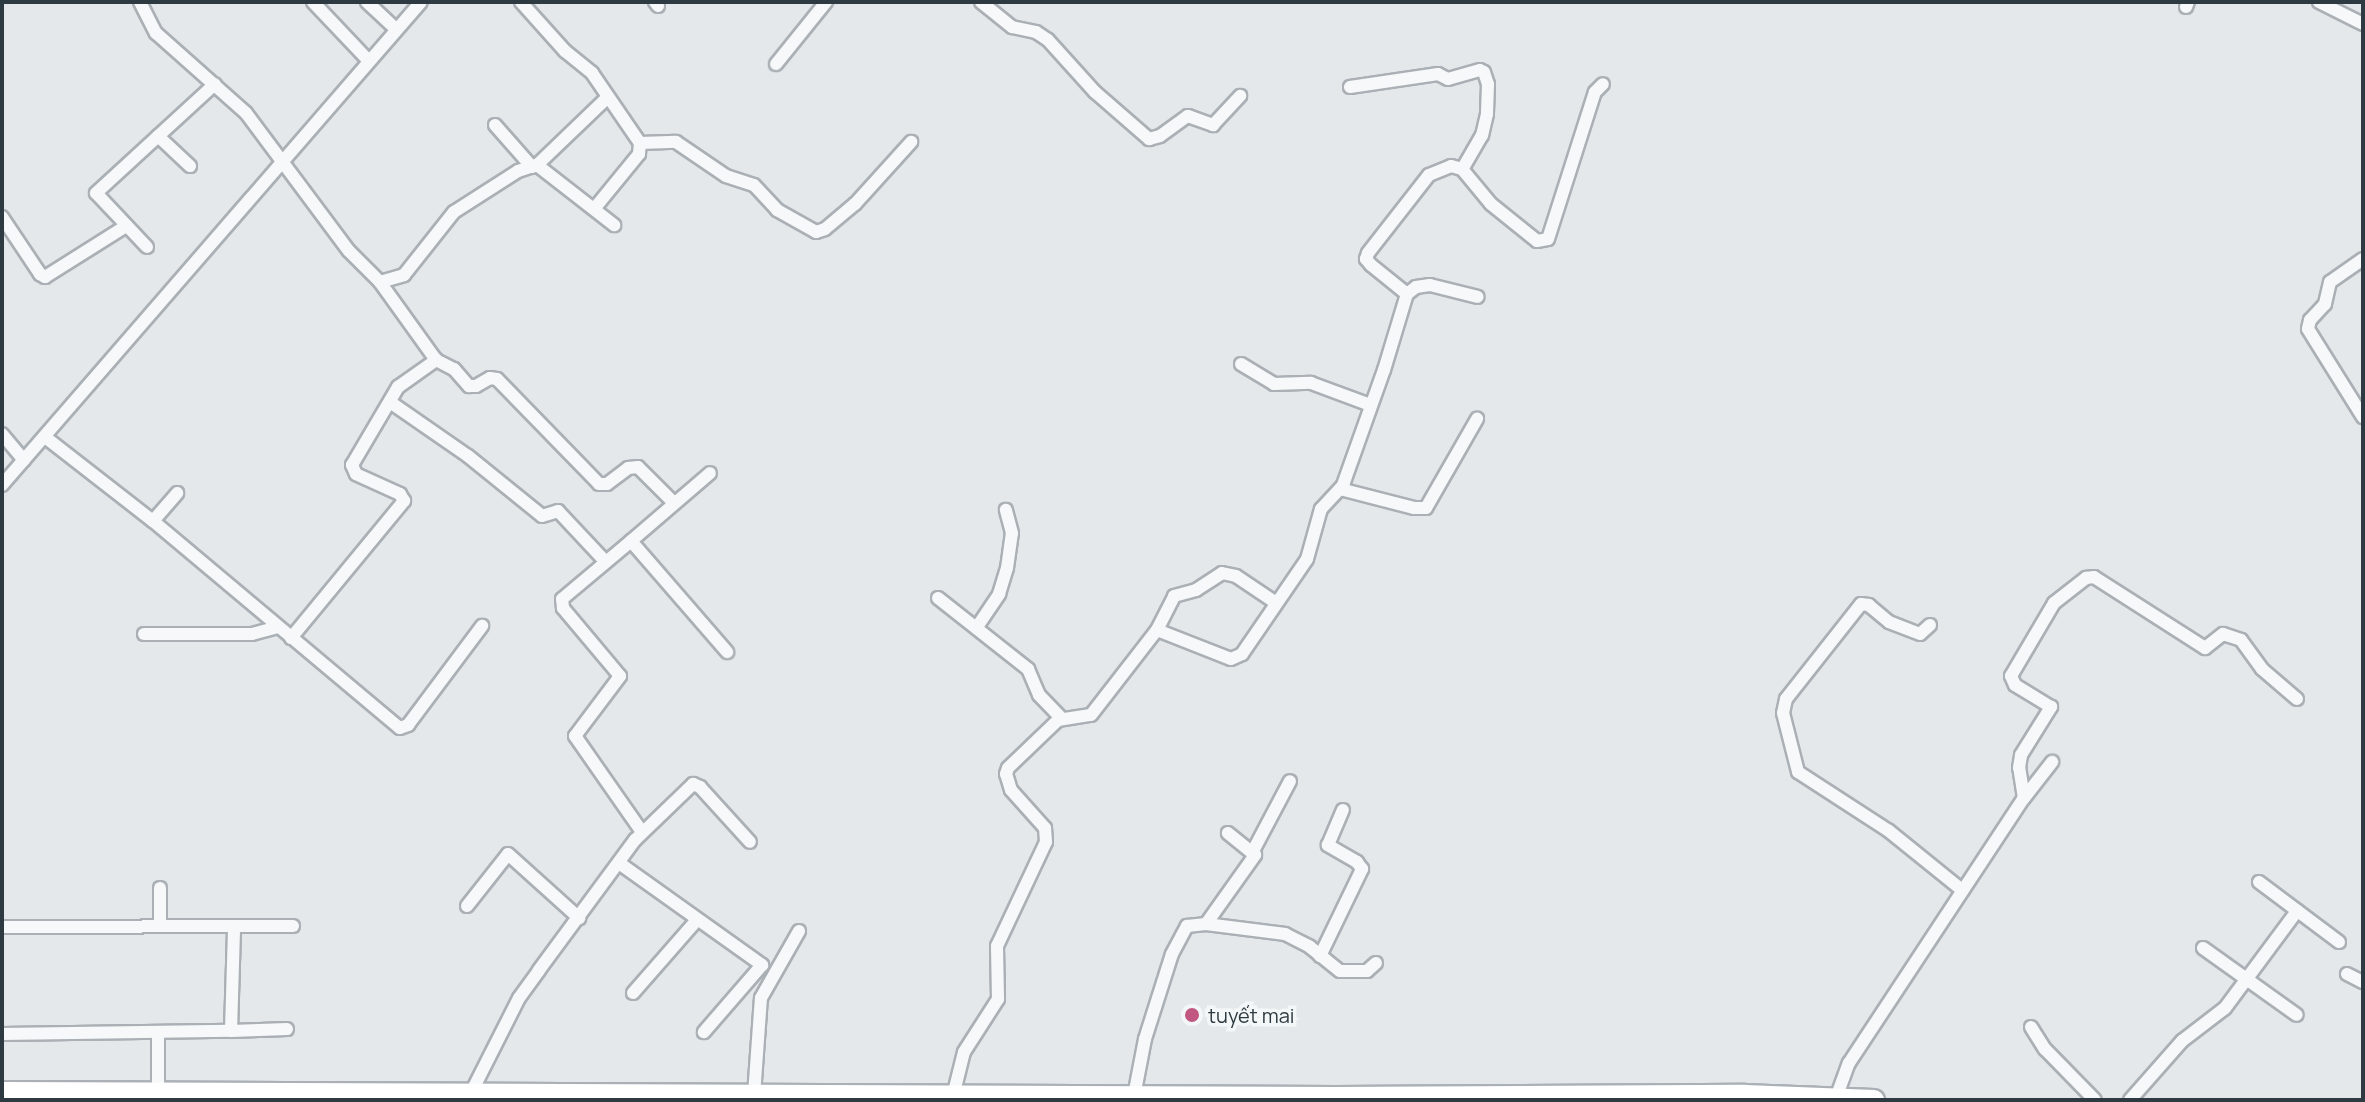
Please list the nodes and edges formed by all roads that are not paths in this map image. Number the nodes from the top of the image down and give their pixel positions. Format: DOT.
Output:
graph roads {
  1 [pos="140,2"];
  2 [pos="313,2"];
  3 [pos="367,2"];
  4 [pos="421,2"];
  5 [pos="521,2"];
  6 [pos="826,2"];
  7 [pos="981,2"];
  8 [pos="2319,2"];
  9 [pos="2363,24"];
  10 [pos="396,29"];
  11 [pos="368,60"];
  12 [pos="776,64"];
  13 [pos="215,84"];
  14 [pos="1603,84"];
  15 [pos="1350,87"];
  16 [pos="1240,96"];
  17 [pos="608,97"];
  18 [pos="495,125"];
  19 [pos="158,136"];
  20 [pos="911,142"];
  21 [pos="640,143"];
  22 [pos="281,161"];
  23 [pos="190,166"];
  24 [pos="534,166"];
  25 [pos="1462,169"];
  26 [pos="594,209"];
  27 [pos="2,217"];
  28 [pos="614,225"];
  29 [pos="126,226"];
  30 [pos="147,247"];
  31 [pos="2363,259"];
  32 [pos="380,282"];
  33 [pos="1407,294"];
  34 [pos="1478,297"];
  35 [pos="436,360"];
  36 [pos="1241,364"];
  37 [pos="390,402"];
  38 [pos="1370,405"];
  39 [pos="2363,417"];
  40 [pos="1477,419"];
  41 [pos="2,434"];
  42 [pos="45,437"];
  43 [pos="24,460"];
  44 [pos="710,473"];
  45 [pos="2,485"];
  46 [pos="1340,489"];
  47 [pos="177,493"];
  48 [pos="674,503"];
  49 [pos="1006,510"];
  50 [pos="153,521"];
  51 [pos="631,541"];
  52 [pos="605,561"];
  53 [pos="938,598"];
  54 [pos="1276,603"];
  55 [pos="1930,625"];
  56 [pos="482,626"];
  57 [pos="278,627"];
  58 [pos="977,627"];
  59 [pos="1157,630"];
  60 [pos="144,634"];
  61 [pos="291,638"];
  62 [pos="727,652"];
  63 [pos="2297,699"];
  64 [pos="1061,718"];
  65 [pos="2052,762"];
  66 [pos="1290,781"];
  67 [pos="2024,798"];
  68 [pos="1343,810"];
  69 [pos="642,832"];
  70 [pos="1228,833"];
  71 [pos="750,842"];
  72 [pos="1253,851"];
  73 [pos="619,863"];
  74 [pos="2259,882"];
  75 [pos="160,888"];
  76 [pos="1962,890"];
  77 [pos="467,906"];
  78 [pos="2297,911"];
  79 [pos="579,918"];
  80 [pos="697,920"];
  81 [pos="1206,924"];
  82 [pos="160,925"];
  83 [pos="293,926"];
  84 [pos="2,927"];
  85 [pos="234,927"];
  86 [pos="799,931"];
  87 [pos="2339,942"];
  88 [pos="2203,948"];
  89 [pos="1320,956"];
  90 [pos="1376,963"];
  91 [pos="2347,974"];
  92 [pos="2247,979"];
  93 [pos="2363,982"];
  94 [pos="633,993"];
  95 [pos="2297,1015"];
  96 [pos="2031,1027"];
  97 [pos="287,1029"];
  98 [pos="231,1031"];
  99 [pos="704,1032"];
  100 [pos="158,1033"];
  101 [pos="2,1034"];
  102 [pos="2,1092"];
  103 [pos="158,1092"];
  104 [pos="471,1093"];
  105 [pos="754,1095"];
  106 [pos="953,1096"];
  107 [pos="1134,1096"];
  108 [pos="1836,1098"];
  109 [pos="1336,1099"];
  110 [pos="1874,1100"];
  111 [pos="2095,1100"];
  112 [pos="2130,1100"];
  1 -- 13 [label="street"];
  2 -- 11 [label="street"];
  3 -- 10 [label="street"];
  4 -- 10 [label="street"];
  5 -- 17 [label="street"];
  6 -- 12 [label="street"];
  7 -- 16 [label="street"];
  8 -- 9 [label="street"];
  10 -- 11 [label="street"];
  11 -- 22 [label="street"];
  13 -- 19 [label="street"];
  13 -- 22 [label="street"];
  14 -- 25 [label="street"];
  15 -- 25 [label="street"];
  17 -- 21 [label="street"];
  17 -- 24 [label="street"];
  18 -- 24 [label="street"];
  19 -- 23 [label="street"];
  19 -- 29 [label="street"];
  20 -- 21 [label="street"];
  21 -- 26 [label="street"];
  22 -- 32 [label="street"];
  22 -- 42 [label="street"];
  24 -- 26 [label="street"];
  24 -- 32 [label="street"];
  25 -- 33 [label="street"];
  26 -- 28 [label="street"];
  27 -- 29 [label="street"];
  29 -- 30 [label="street"];
  31 -- 39 [label="street"];
  32 -- 35 [label="street"];
  33 -- 34 [label="street"];
  33 -- 38 [label="street"];
  35 -- 37 [label="street"];
  35 -- 48 [label="street"];
  36 -- 38 [label="street"];
  37 -- 52 [label="street"];
  37 -- 61 [label="street"];
  38 -- 46 [label="street"];
  40 -- 46 [label="street"];
  41 -- 43 [label="street"];
  42 -- 43 [label="street"];
  42 -- 50 [label="street"];
  43 -- 45 [label="street"];
  44 -- 48 [label="street"];
  46 -- 54 [label="street"];
  47 -- 50 [label="street"];
  48 -- 51 [label="street"];
  49 -- 58 [label="street"];
  50 -- 57 [label="street"];
  51 -- 52 [label="street"];
  51 -- 62 [label="street"];
  52 -- 69 [label="street"];
  53 -- 58 [label="street"];
  54 -- 59 [label="street"];
  54 -- 59 [label="street"];
  55 -- 76 [label="street"];
  56 -- 61 [label="street"];
  57 -- 60 [label="street"];
  57 -- 61 [label="street"];
  58 -- 64 [label="street"];
  59 -- 64 [label="street"];
  63 -- 67 [label="street"];
  64 -- 106 [label="street"];
  65 -- 67 [label="street"];
  66 -- 72 [label="street"];
  67 -- 76 [label="street"];
  68 -- 89 [label="street"];
  69 -- 71 [label="street"];
  69 -- 73 [label="street"];
  70 -- 72 [label="street"];
  72 -- 81 [label="street"];
  73 -- 79 [label="street"];
  73 -- 80 [label="street"];
  74 -- 78 [label="street"];
  75 -- 82 [label="street"];
  76 -- 108 [label="street"];
  77 -- 79 [label="street"];
  78 -- 87 [label="street"];
  78 -- 92 [label="street"];
  79 -- 104 [label="street"];
  80 -- 94 [label="street"];
  80 -- 99 [label="street"];
  81 -- 89 [label="street"];
  81 -- 107 [label="street"];
  82 -- 84 [label="street"];
  82 -- 85 [label="street"];
  83 -- 85 [label="street"];
  85 -- 98 [label="street"];
  86 -- 105 [label="street"];
  88 -- 92 [label="street"];
  89 -- 90 [label="street"];
  91 -- 93 [label="street"];
  92 -- 95 [label="street"];
  92 -- 112 [label="street"];
  96 -- 111 [label="street"];
  97 -- 98 [label="street"];
  98 -- 100 [label="street"];
  100 -- 101 [label="street"];
  100 -- 103 [label="street"];
  102 -- 103 [label="highway"];
  103 -- 104 [label="highway"];
  104 -- 105 [label="highway"];
  105 -- 106 [label="highway"];
  106 -- 107 [label="highway"];
  107 -- 109 [label="highway"];
  108 -- 109 [label="highway"];
  108 -- 110 [label="highway"];
}
